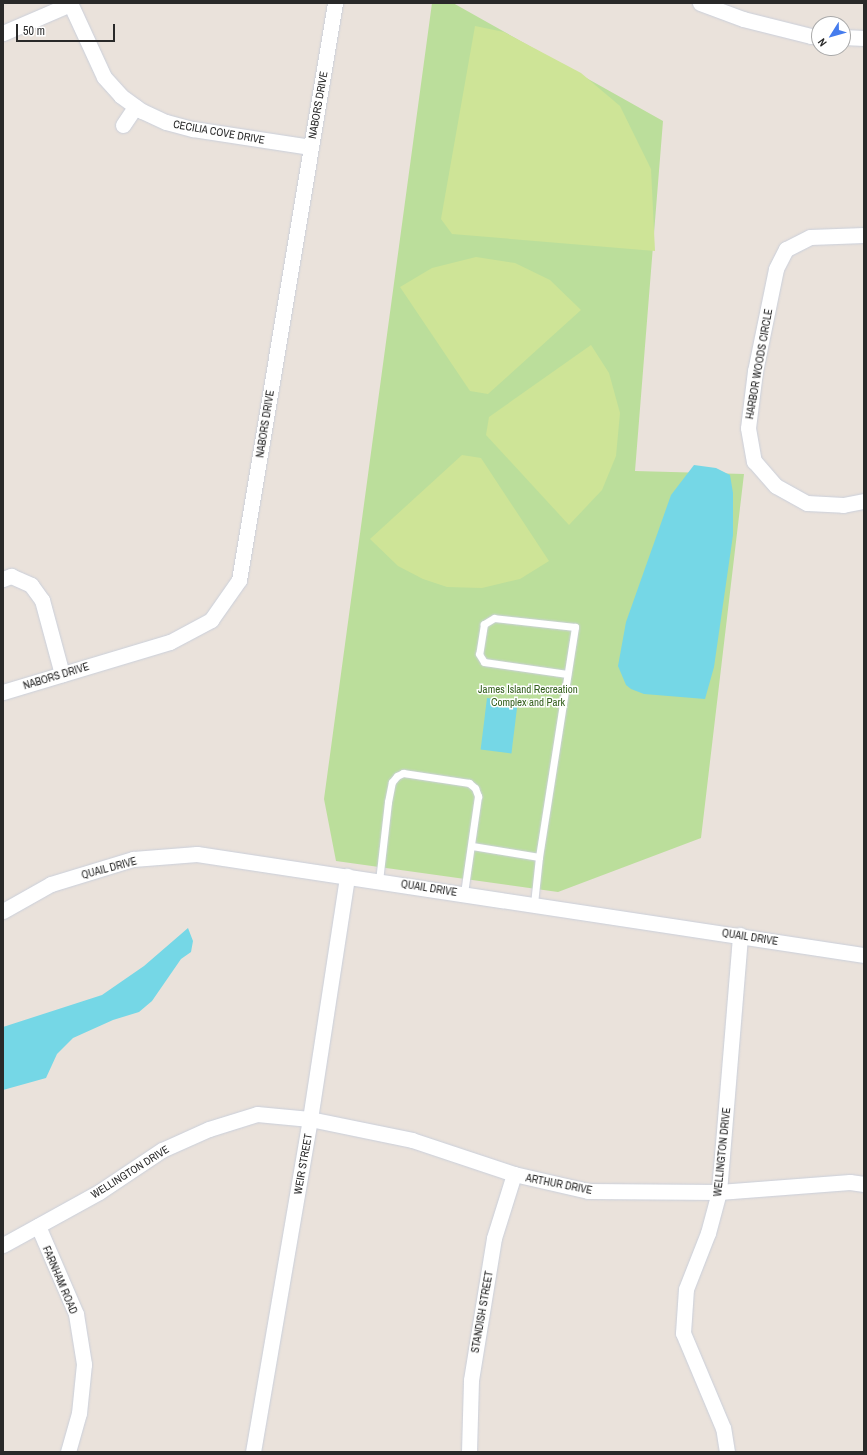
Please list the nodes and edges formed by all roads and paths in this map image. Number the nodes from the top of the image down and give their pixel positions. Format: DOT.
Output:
graph roads {
  1 [pos="335,3"];
  2 [pos="700,3"];
  3 [pos="70,4"];
  4 [pos="3,33"];
  5 [pos="811,36"];
  6 [pos="851,37"];
  7 [pos="864,38"];
  8 [pos="136,107"];
  9 [pos="123,125"];
  10 [pos="311,147"];
  11 [pos="864,236"];
  12 [pos="864,501"];
  13 [pos="3,578"];
  14 [pos="62,674"];
  15 [pos="567,674"];
  16 [pos="3,692"];
  17 [pos="472,846"];
  18 [pos="538,857"];
  19 [pos="347,876"];
  20 [pos="379,880"];
  21 [pos="464,893"];
  22 [pos="534,904"];
  23 [pos="3,910"];
  24 [pos="740,935"];
  25 [pos="864,955"];
  26 [pos="310,1119"];
  27 [pos="514,1174"];
  28 [pos="864,1184"];
  29 [pos="719,1192"];
  30 [pos="38,1226"];
  31 [pos="3,1245"];
  32 [pos="68,1452"];
  33 [pos="254,1452"];
  34 [pos="468,1452"];
  35 [pos="727,1452"];
  1 -- 10 [label="street, NABORS DRIVE"];
  2 -- 5 [label="street"];
  3 -- 4 [label="street"];
  3 -- 8 [label="street, CECILIA COVE DRIVE"];
  6 -- 7 [label="street"];
  8 -- 9 [label="street"];
  8 -- 10 [label="street, CECILIA COVE DRIVE"];
  10 -- 14 [label="street, NABORS DRIVE"];
  11 -- 12 [label="street, HARBOR WOODS CIRCLE"];
  13 -- 14 [label="street"];
  14 -- 16 [label="street, NABORS DRIVE"];
  15 -- 15 [label="lane"];
  15 -- 18 [label="lane"];
  17 -- 18 [label="lane"];
  17 -- 20 [label="lane"];
  17 -- 21 [label="lane"];
  18 -- 22 [label="lane"];
  19 -- 20 [label="street, QUAIL DRIVE"];
  19 -- 23 [label="street, QUAIL DRIVE"];
  19 -- 26 [label="street, WEIR STREET"];
  20 -- 21 [label="street, QUAIL DRIVE"];
  21 -- 22 [label="street, QUAIL DRIVE"];
  22 -- 24 [label="street, QUAIL DRIVE"];
  24 -- 25 [label="street, QUAIL DRIVE"];
  24 -- 29 [label="street, WELLINGTON DRIVE"];
  26 -- 27 [label="street, ARTHUR DRIVE"];
  26 -- 30 [label="street, WELLINGTON DRIVE"];
  26 -- 33 [label="street, WEIR STREET"];
  27 -- 29 [label="street, ARTHUR DRIVE"];
  27 -- 34 [label="street, STANDISH STREET"];
  28 -- 29 [label="street, ARTHUR DRIVE"];
  29 -- 35 [label="street, WELLINGTON DRIVE"];
  30 -- 31 [label="street, WELLINGTON DRIVE"];
  30 -- 32 [label="street, FARNHAM ROAD"];
}
